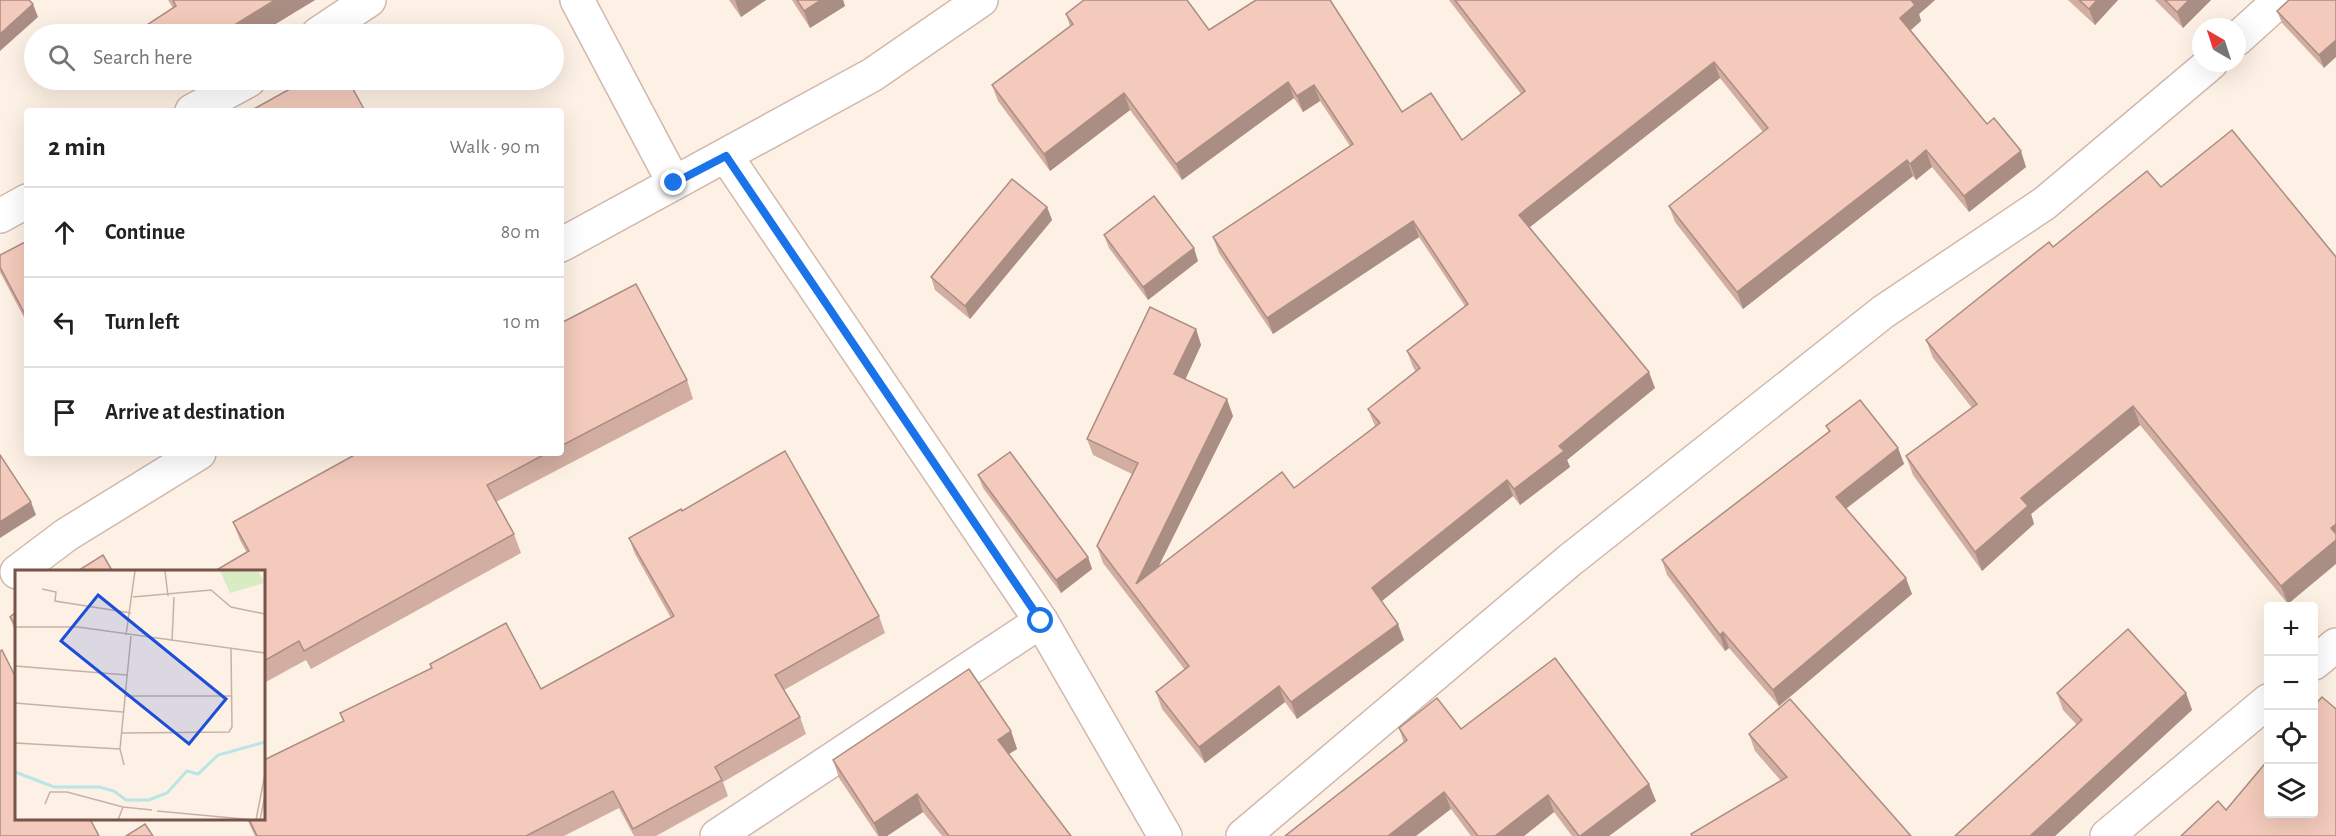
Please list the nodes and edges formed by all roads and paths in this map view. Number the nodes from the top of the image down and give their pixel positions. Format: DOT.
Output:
graph roads {
  1 [pos="369,0"];
  2 [pos="578,0"];
  3 [pos="981,0"];
  4 [pos="2280,0"];
  5 [pos="333,24"];
  6 [pos="2246,31"];
  7 [pos="2200,72"];
  8 [pos="231,90"];
  9 [pos="198,108"];
  10 [pos="726,156"];
  11 [pos="674,183"];
  12 [pos="24,203"];
  13 [pos="0,216"];
  14 [pos="564,242"];
  15 [pos="194,456"];
  16 [pos="20,570"];
  17 [pos="15,574"];
  18 [pos="0,585"];
  19 [pos="1041,621"];
  20 [pos="2336,645"];
  21 [pos="2318,659"];
  22 [pos="2264,704"];
  23 [pos="717,836"];
  24 [pos="1165,836"];
  25 [pos="1243,836"];
  26 [pos="2107,836"];
  1 -- 5 [label="street"];
  2 -- 11 [label="street"];
  3 -- 10 [label="street"];
  4 -- 6 [label="street"];
  7 -- 25 [label="street"];
  8 -- 9 [label="street"];
  10 -- 11 [label="street"];
  10 -- 19 [label="street"];
  11 -- 14 [label="street"];
  12 -- 13 [label="street"];
  15 -- 16 [label="street"];
  17 -- 18 [label="street"];
  19 -- 23 [label="street"];
  19 -- 24 [label="street"];
  20 -- 21 [label="street"];
  22 -- 26 [label="street"];
}
